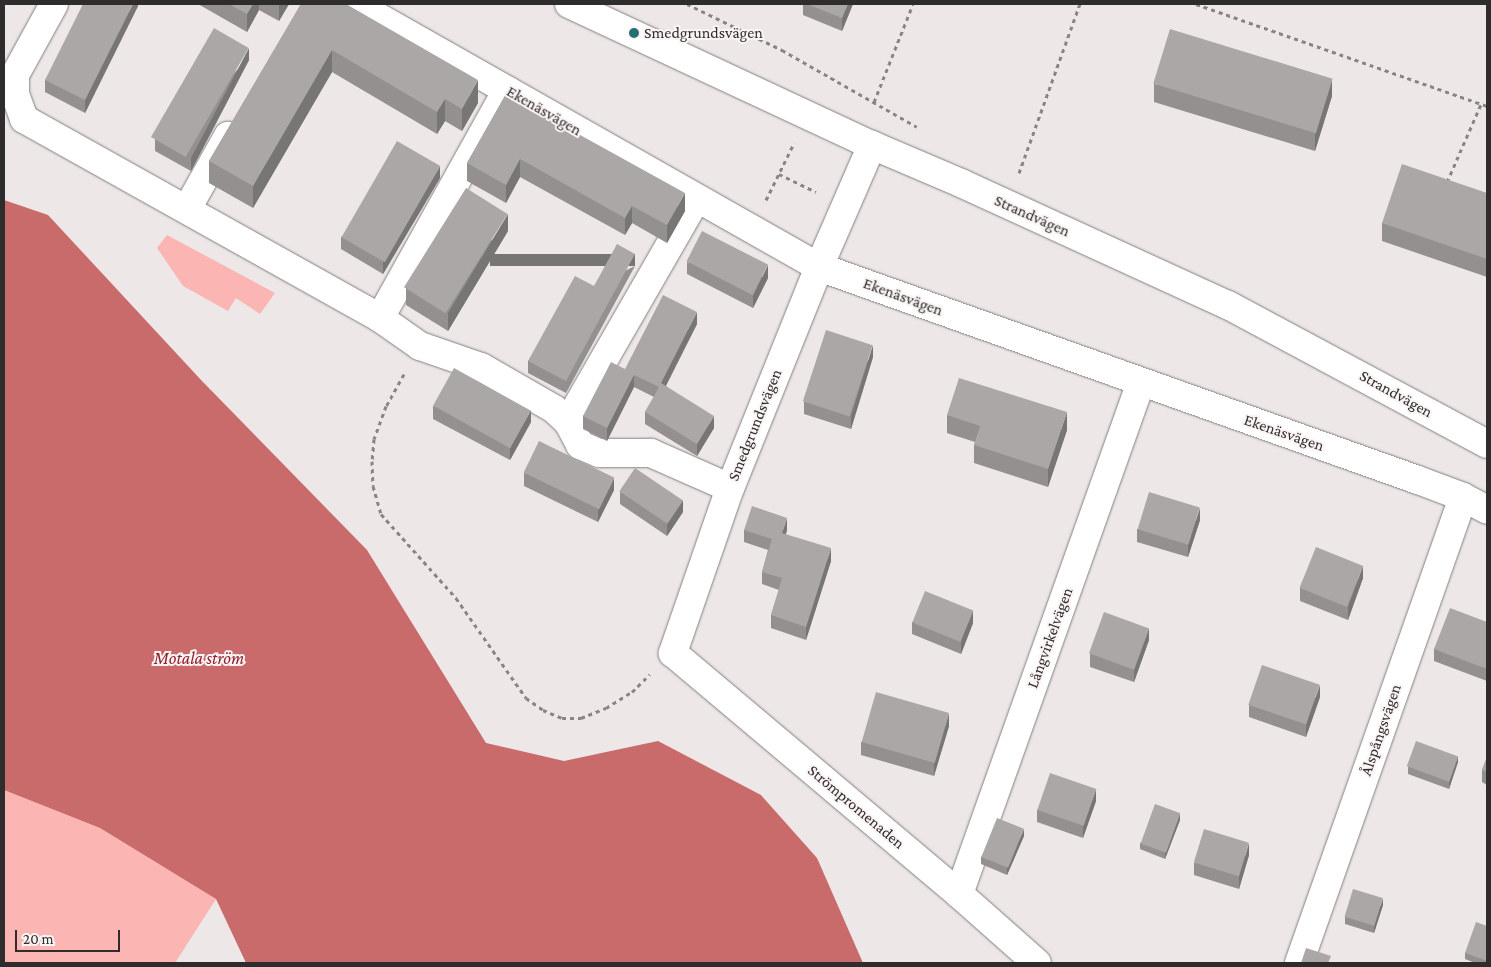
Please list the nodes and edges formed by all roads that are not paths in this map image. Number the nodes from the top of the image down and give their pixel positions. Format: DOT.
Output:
graph roads {
  1 [pos="54,4"];
  2 [pos="355,4"];
  3 [pos="569,4"];
  4 [pos="507,90"];
  5 [pos="240,115"];
  6 [pos="872,145"];
  7 [pos="696,198"];
  8 [pos="187,209"];
  9 [pos="819,267"];
  10 [pos="380,318"];
  11 [pos="1141,382"];
  12 [pos="568,422"];
  13 [pos="1487,444"];
  14 [pos="730,488"];
  15 [pos="1463,497"];
  16 [pos="1487,510"];
  17 [pos="673,653"];
  18 [pos="959,894"];
  19 [pos="1037,963"];
  20 [pos="1299,963"];
  1 -- 8 [label="street"];
  2 -- 4 [label="street, Ekenäsvägen"];
  3 -- 6 [label="street, Strandvägen"];
  4 -- 7 [label="street, Ekenäsvägen"];
  4 -- 10 [label="street"];
  5 -- 8 [label="street"];
  6 -- 9 [label="street, Smedgrundsvägen"];
  6 -- 13 [label="street, Strandvägen"];
  7 -- 9 [label="street, Ekenäsvägen"];
  7 -- 12 [label="street"];
  8 -- 10 [label="street"];
  9 -- 11 [label="street, Ekenäsvägen"];
  9 -- 14 [label="street, Smedgrundsvägen"];
  10 -- 12 [label="street"];
  11 -- 15 [label="street, Ekenäsvägen"];
  11 -- 18 [label="street, Långvirkelvägen"];
  12 -- 14 [label="street"];
  14 -- 17 [label="street, Smedgrundsvägen"];
  15 -- 16 [label="street, Ekenäsvägen"];
  15 -- 20 [label="street, Ålspångsvägen"];
  17 -- 18 [label="street, Strömpromenaden"];
  18 -- 19 [label="street, Strömpromenaden"];
}
